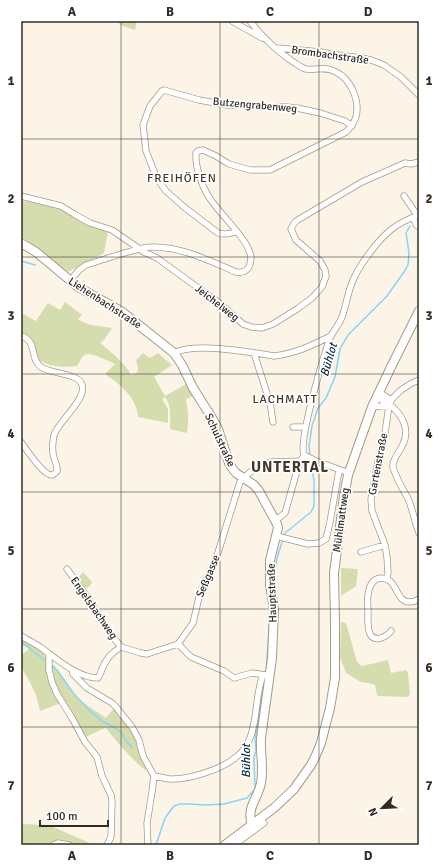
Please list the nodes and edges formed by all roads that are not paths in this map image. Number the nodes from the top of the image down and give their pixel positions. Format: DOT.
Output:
graph roads {
  1 [pos="232,21"];
  2 [pos="250,21"];
  3 [pos="268,41"];
  4 [pos="276,48"];
  5 [pos="419,95"];
  6 [pos="352,126"];
  7 [pos="419,162"];
  8 [pos="21,196"];
  9 [pos="404,196"];
  10 [pos="417,220"];
  11 [pos="236,232"];
  12 [pos="21,243"];
  13 [pos="140,248"];
  14 [pos="70,281"];
  15 [pos="419,311"];
  16 [pos="21,336"];
  17 [pos="331,336"];
  18 [pos="174,353"];
  19 [pos="254,353"];
  20 [pos="419,380"];
  21 [pos="378,395"];
  22 [pos="390,405"];
  23 [pos="372,407"];
  24 [pos="273,422"];
  25 [pos="293,427"];
  26 [pos="305,428"];
  27 [pos="21,442"];
  28 [pos="306,456"];
  29 [pos="300,461"];
  30 [pos="339,470"];
  31 [pos="349,473"];
  32 [pos="243,478"];
  33 [pos="276,520"];
  34 [pos="419,533"];
  35 [pos="281,537"];
  36 [pos="385,545"];
  37 [pos="360,552"];
  38 [pos="66,569"];
  39 [pos="387,579"];
  40 [pos="419,599"];
  41 [pos="391,631"];
  42 [pos="21,636"];
  43 [pos="178,644"];
  44 [pos="121,647"];
  45 [pos="49,654"];
  46 [pos="72,670"];
  47 [pos="267,676"];
  48 [pos="154,776"];
  49 [pos="264,823"];
  50 [pos="252,825"];
  51 [pos="53,845"];
  52 [pos="69,845"];
  53 [pos="107,845"];
  54 [pos="148,845"];
  55 [pos="225,845"];
  56 [pos="234,845"];
  1 -- 3 [label="street"];
  2 -- 3 [label="street"];
  3 -- 4 [label="street"];
  4 -- 5 [label="street, Brombachstraße"];
  4 -- 6 [label="street"];
  6 -- 11 [label="street"];
  6 -- 11 [label="street, Butzengrabenweg"];
  7 -- 13 [label="street, Jeichelweg"];
  8 -- 13 [label="street, Jeichelweg"];
  9 -- 10 [label="street"];
  10 -- 17 [label="street"];
  11 -- 13 [label="street"];
  12 -- 14 [label="street, Liehenbachstraße"];
  13 -- 14 [label="street"];
  14 -- 18 [label="street, Liehenbachstraße"];
  15 -- 21 [label="street, Mühlmattweg"];
  16 -- 27 [label="street"];
  17 -- 19 [label="street"];
  17 -- 26 [label="street"];
  18 -- 19 [label="street"];
  18 -- 32 [label="street, Schulstraße"];
  19 -- 24 [label="street"];
  20 -- 22 [label="street"];
  21 -- 22 [label="street"];
  21 -- 23 [label="street, Mühlmattweg"];
  22 -- 23 [label="street"];
  22 -- 34 [label="street"];
  22 -- 36 [label="street, Gartenstraße"];
  23 -- 31 [label="street, Mühlmattweg"];
  25 -- 26 [label="street"];
  26 -- 28 [label="street"];
  28 -- 29 [label="street"];
  28 -- 30 [label="street"];
  29 -- 32 [label="street, Seßgasse"];
  29 -- 33 [label="street"];
  30 -- 31 [label="street"];
  30 -- 35 [label="street"];
  31 -- 50 [label="street, Mühlmattweg"];
  32 -- 33 [label="street, Schulstraße"];
  32 -- 43 [label="street, Seßgasse"];
  33 -- 35 [label="street, Hauptstraße"];
  35 -- 47 [label="street, Hauptstraße"];
  36 -- 37 [label="street"];
  36 -- 39 [label="street, Gartenstraße"];
  38 -- 44 [label="street, Engelsbachweg"];
  39 -- 40 [label="street"];
  39 -- 41 [label="street"];
  42 -- 45 [label="street"];
  43 -- 44 [label="street"];
  43 -- 47 [label="street"];
  44 -- 46 [label="street"];
  45 -- 46 [label="street"];
  45 -- 53 [label="street"];
  46 -- 48 [label="street"];
  47 -- 48 [label="street"];
  47 -- 50 [label="street, Hauptstraße"];
  48 -- 54 [label="street"];
  49 -- 56 [label="street"];
  50 -- 55 [label="street, Mühlmattweg"];
  51 -- 52 [label="street"];
}
